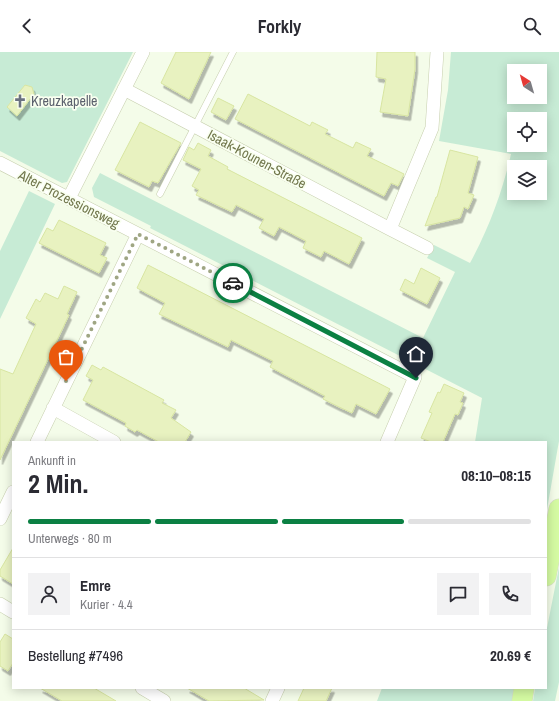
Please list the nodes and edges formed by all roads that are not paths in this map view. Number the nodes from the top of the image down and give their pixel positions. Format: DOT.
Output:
graph roads {
  1 [pos="143,52"];
  2 [pos="233,52"];
  3 [pos="437,52"];
  4 [pos="124,89"];
  5 [pos="194,126"];
  6 [pos="0,163"];
  7 [pos="160,194"];
  8 [pos="69,198"];
  9 [pos="390,229"];
  10 [pos="138,234"];
  11 [pos="427,248"];
  12 [pos="53,408"];
  13 [pos="37,441"];
  14 [pos="112,441"];
  15 [pos="387,441"];
  16 [pos="12,494"];
  17 [pos="559,509"];
  18 [pos="0,519"];
  19 [pos="547,571"];
  20 [pos="0,604"];
  21 [pos="12,611"];
  22 [pos="144,689"];
  23 [pos="278,689"];
  24 [pos="524,689"];
  25 [pos="164,701"];
  26 [pos="272,701"];
  27 [pos="522,701"];
  1 -- 4 [label="street"];
  2 -- 5 [label="lane"];
  3 -- 9 [label="street"];
  4 -- 5 [label="street, Isaak-Kounen-Straße"];
  4 -- 8 [label="street"];
  5 -- 7 [label="lane"];
  5 -- 9 [label="street, Isaak-Kounen-Straße"];
  6 -- 8 [label="street, Alter Prozessionsweg"];
  8 -- 10 [label="street, Alter Prozessionsweg"];
  9 -- 11 [label="street, Isaak-Kounen-Straße"];
  10 -- 12 [label="street"];
  10 -- 15 [label="street, Alter Prozessionsweg"];
  12 -- 13 [label="street"];
  12 -- 14 [label="street"];
  16 -- 18 [label="street"];
  17 -- 19 [label="main road"];
  20 -- 21 [label="street"];
  22 -- 25 [label="street"];
  23 -- 26 [label="street"];
  24 -- 27 [label="main road"];
}
